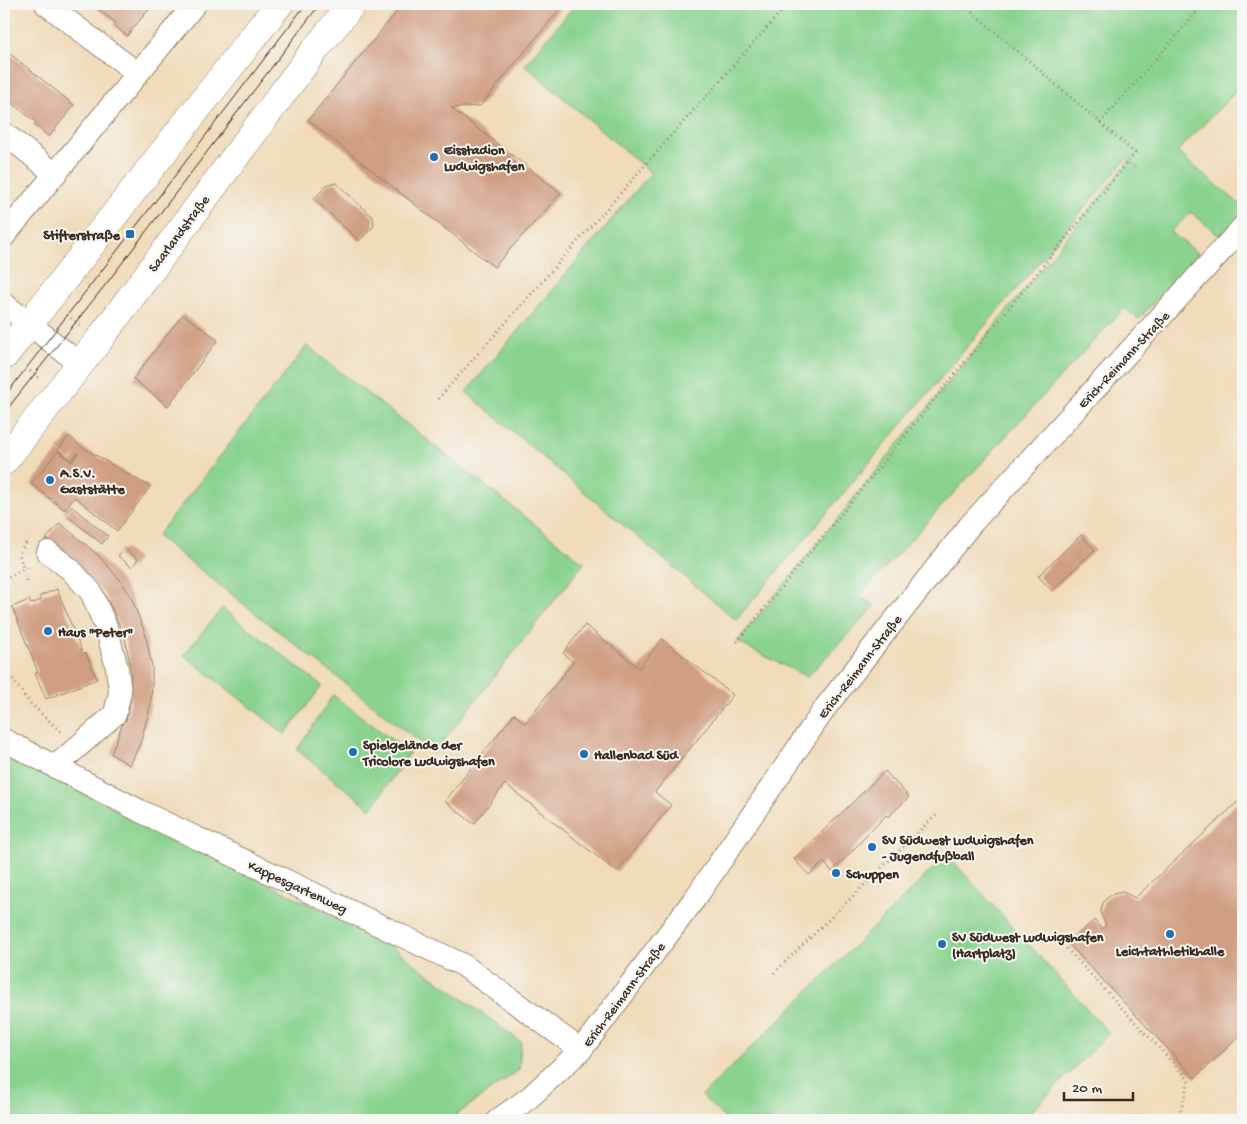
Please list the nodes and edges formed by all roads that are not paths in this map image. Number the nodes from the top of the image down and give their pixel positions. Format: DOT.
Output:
graph roads {
  1 [pos="46,4"];
  2 [pos="195,4"];
  3 [pos="279,4"];
  4 [pos="352,4"];
  5 [pos="137,73"];
  6 [pos="4,133"];
  7 [pos="55,174"];
  8 [pos="1243,227"];
  9 [pos="4,236"];
  10 [pos="4,304"];
  11 [pos="29,324"];
  12 [pos="4,356"];
  13 [pos="80,364"];
  14 [pos="4,461"];
  15 [pos="48,552"];
  16 [pos="4,740"];
  17 [pos="55,767"];
  18 [pos="581,1050"];
  19 [pos="498,1120"];
  1 -- 5 [label="street"];
  2 -- 5 [label="street"];
  3 -- 11 [label="main road"];
  4 -- 13 [label="main road, Saarlandstraße"];
  5 -- 7 [label="street"];
  6 -- 7 [label="street"];
  7 -- 9 [label="street"];
  8 -- 18 [label="street, Erich-Reimann-Straße"];
  10 -- 11 [label="street"];
  11 -- 12 [label="main road"];
  11 -- 13 [label="street"];
  13 -- 14 [label="main road, Saarlandstraße"];
  15 -- 17 [label="street"];
  16 -- 17 [label="street, Kappesgartenweg"];
  17 -- 18 [label="street, Kappesgartenweg"];
  18 -- 19 [label="street, Erich-Reimann-Straße"];
}
